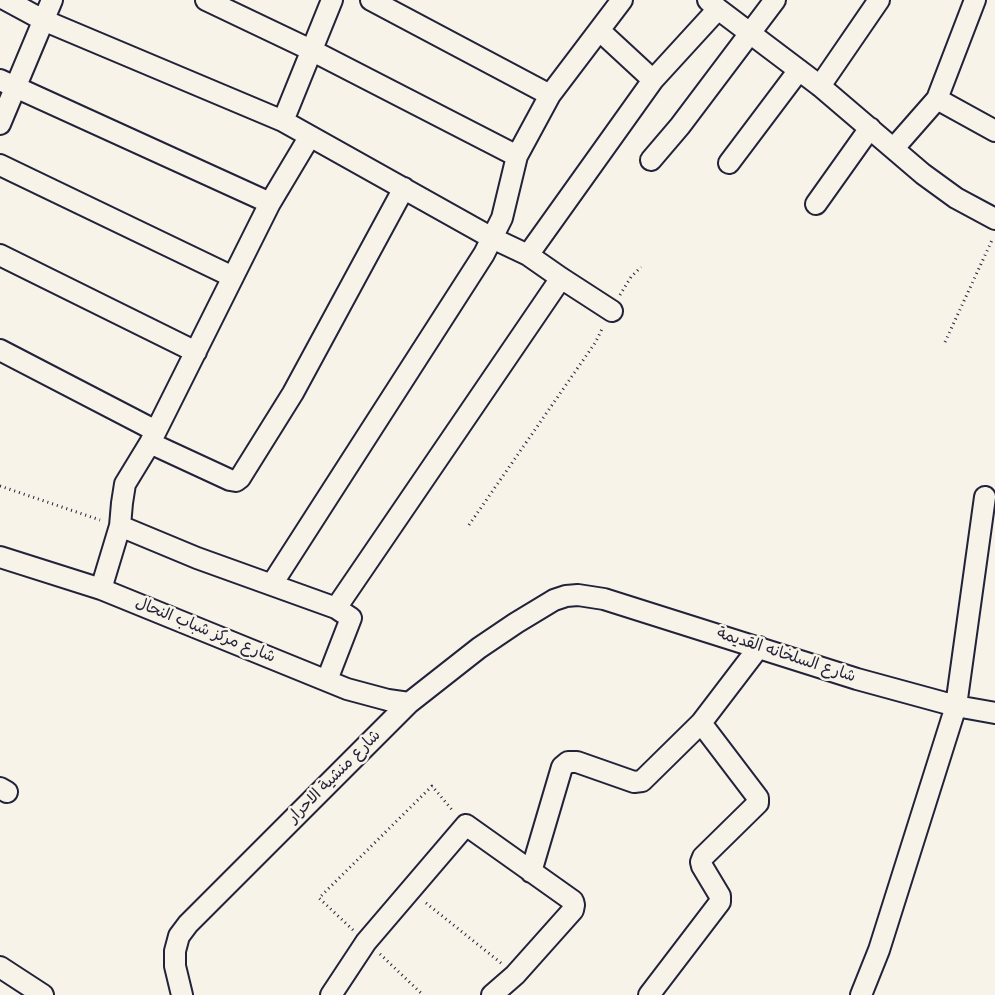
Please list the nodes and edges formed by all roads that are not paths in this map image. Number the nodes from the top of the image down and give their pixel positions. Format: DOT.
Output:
graph roads {
  1 [pos="6,0"];
  2 [pos="52,0"];
  3 [pos="206,0"];
  4 [pos="332,0"];
  5 [pos="371,0"];
  6 [pos="622,0"];
  7 [pos="775,0"];
  8 [pos="879,0"];
  9 [pos="975,0"];
  10 [pos="713,4"];
  11 [pos="43,20"];
  12 [pos="600,31"];
  13 [pos="751,34"];
  14 [pos="311,50"];
  15 [pos="799,70"];
  16 [pos="653,80"];
  17 [pos="8,83"];
  18 [pos="820,86"];
  19 [pos="550,95"];
  20 [pos="937,99"];
  21 [pos="283,121"];
  22 [pos="0,124"];
  23 [pos="870,128"];
  24 [pos="995,131"];
  25 [pos="310,136"];
  26 [pos="894,148"];
  27 [pos="517,156"];
  28 [pos="651,160"];
  29 [pos="729,163"];
  30 [pos="0,165"];
  31 [pos="404,188"];
  32 [pos="270,203"];
  33 [pos="816,204"];
  34 [pos="995,219"];
  35 [pos="492,238"];
  36 [pos="528,255"];
  37 [pos="0,256"];
  38 [pos="233,277"];
  39 [pos="561,278"];
  40 [pos="612,311"];
  41 [pos="0,350"];
  42 [pos="196,352"];
  43 [pos="153,437"];
  44 [pos="985,497"];
  45 [pos="120,526"];
  46 [pos="0,557"];
  47 [pos="272,584"];
  48 [pos="101,589"];
  49 [pos="578,595"];
  50 [pos="336,608"];
  51 [pos="759,647"];
  52 [pos="327,680"];
  53 [pos="409,703"];
  54 [pos="956,706"];
  55 [pos="995,713"];
  56 [pos="701,723"];
  57 [pos="531,872"];
  58 [pos="0,967"];
  59 [pos="42,995"];
  60 [pos="182,995"];
  61 [pos="331,995"];
  62 [pos="492,995"];
  63 [pos="649,995"];
  64 [pos="861,995"];
  1 -- 11 [label="street"];
  2 -- 11 [label="street"];
  3 -- 14 [label="street"];
  4 -- 14 [label="street"];
  5 -- 19 [label="street"];
  6 -- 12 [label="street"];
  7 -- 13 [label="street"];
  8 -- 18 [label="street"];
  9 -- 20 [label="street"];
  10 -- 13 [label="street"];
  10 -- 16 [label="street"];
  11 -- 17 [label="street"];
  11 -- 21 [label="street"];
  12 -- 16 [label="street"];
  12 -- 19 [label="street"];
  13 -- 15 [label="street"];
  13 -- 28 [label="street"];
  14 -- 21 [label="street"];
  14 -- 27 [label="street"];
  15 -- 18 [label="street"];
  15 -- 29 [label="street"];
  16 -- 36 [label="street"];
  17 -- 22 [label="street"];
  17 -- 32 [label="street"];
  18 -- 23 [label="street"];
  19 -- 27 [label="street"];
  20 -- 24 [label="street"];
  20 -- 26 [label="street"];
  21 -- 25 [label="street"];
  23 -- 26 [label="street"];
  23 -- 33 [label="street"];
  25 -- 31 [label="street"];
  25 -- 32 [label="street"];
  26 -- 34 [label="street"];
  27 -- 35 [label="street"];
  30 -- 38 [label="street"];
  31 -- 35 [label="street"];
  31 -- 43 [label="street"];
  32 -- 38 [label="street"];
  35 -- 36 [label="street"];
  35 -- 47 [label="street"];
  36 -- 39 [label="street"];
  37 -- 42 [label="street"];
  38 -- 42 [label="street"];
  39 -- 40 [label="street"];
  39 -- 50 [label="street"];
  41 -- 43 [label="street"];
  42 -- 43 [label="street"];
  43 -- 45 [label="street"];
  44 -- 54 [label="street"];
  45 -- 47 [label="street"];
  45 -- 48 [label="street"];
  46 -- 48 [label="street, شارع مركز شباب النحال"];
  47 -- 50 [label="street"];
  48 -- 52 [label="street, شارع مركز شباب النحال"];
  49 -- 51 [label="street, شارع السلخانه القديمة"];
  49 -- 53 [label="street, شارع منشية الاحرار"];
  50 -- 52 [label="street"];
  51 -- 54 [label="street, شارع السلخانه القديمة"];
  51 -- 56 [label="street"];
  52 -- 53 [label="street, شارع مركز شباب النحال"];
  53 -- 60 [label="street, شارع منشية الاحرار"];
  54 -- 55 [label="street, شارع السلخانه القديمة"];
  54 -- 64 [label="street"];
  56 -- 57 [label="street"];
  56 -- 63 [label="street"];
  57 -- 61 [label="street"];
  57 -- 62 [label="street"];
  58 -- 59 [label="street"];
}
